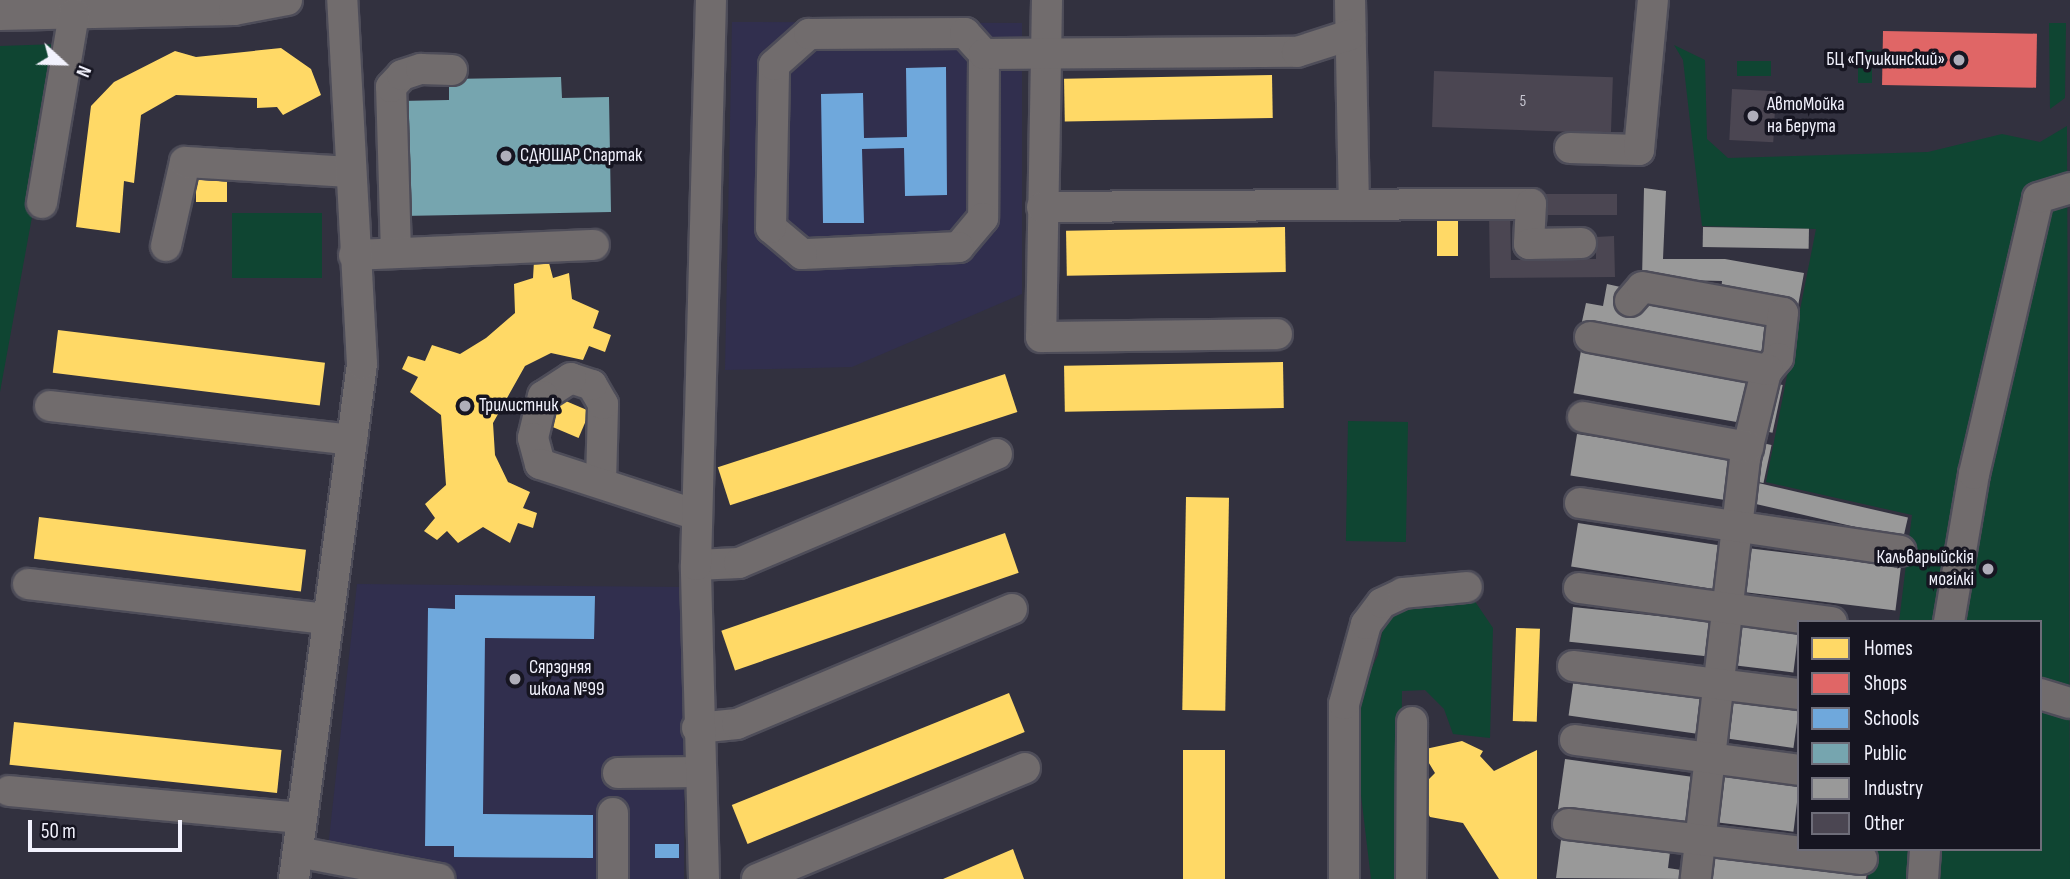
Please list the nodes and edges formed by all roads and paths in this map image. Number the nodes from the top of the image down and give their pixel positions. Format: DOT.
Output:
graph roads {
  1 [pos="287,0"];
  2 [pos="342,0"];
  3 [pos="711,0"];
  4 [pos="1048,0"];
  5 [pos="1350,0"];
  6 [pos="1653,0"];
  7 [pos="233,5"];
  8 [pos="136,6"];
  9 [pos="74,14"];
  10 [pos="0,15"];
  11 [pos="1350,35"];
  12 [pos="984,54"];
  13 [pos="1047,54"];
  14 [pos="452,70"];
  15 [pos="1570,148"];
  16 [pos="347,172"];
  17 [pos="2070,188"];
  18 [pos="42,204"];
  19 [pos="1354,205"];
  20 [pos="1042,207"];
  21 [pos="1581,243"];
  22 [pos="594,245"];
  23 [pos="166,246"];
  24 [pos="396,253"];
  25 [pos="354,255"];
  26 [pos="1630,300"];
  27 [pos="1277,334"];
  28 [pos="1590,337"];
  29 [pos="1768,370"];
  30 [pos="50,405"];
  31 [pos="1583,416"];
  32 [pos="352,440"];
  33 [pos="1748,447"];
  34 [pos="997,454"];
  35 [pos="601,483"];
  36 [pos="1580,503"];
  37 [pos="697,515"];
  38 [pos="1737,527"];
  39 [pos="1900,551"];
  40 [pos="696,565"];
  41 [pos="27,584"];
  42 [pos="1467,587"];
  43 [pos="1579,588"];
  44 [pos="1728,608"];
  45 [pos="1012,609"];
  46 [pos="328,619"];
  47 [pos="1817,620"];
  48 [pos="1949,620"];
  49 [pos="1573,666"];
  50 [pos="1719,683"];
  51 [pos="1797,694"];
  52 [pos="2042,695"];
  53 [pos="2070,703"];
  54 [pos="1412,722"];
  55 [pos="697,728"];
  56 [pos="1575,740"];
  57 [pos="1710,758"];
  58 [pos="1026,768"];
  59 [pos="1797,770"];
  60 [pos="699,772"];
  61 [pos="618,773"];
  62 [pos="9,791"];
  63 [pos="613,813"];
  64 [pos="302,818"];
  65 [pos="1568,824"];
  66 [pos="1701,841"];
  67 [pos="1925,851"];
  68 [pos="1862,859"];
  69 [pos="296,865"];
  70 [pos="406,876"];
  71 [pos="439,879"];
  72 [pos="613,879"];
  73 [pos="704,879"];
  74 [pos="757,879"];
  75 [pos="1345,879"];
  76 [pos="1411,879"];
  77 [pos="1696,879"];
  78 [pos="1923,879"];
  1 -- 7 [label="street"];
  2 -- 16 [label="street"];
  3 -- 37 [label="street"];
  4 -- 13 [label="street"];
  5 -- 11 [label="street"];
  6 -- 15 [label="street"];
  7 -- 8 [label="street"];
  8 -- 9 [label="street"];
  9 -- 10 [label="street"];
  9 -- 18 [label="street"];
  11 -- 13 [label="street"];
  11 -- 19 [label="street"];
  12 -- 12 [label="street"];
  12 -- 13 [label="street"];
  13 -- 20 [label="street"];
  14 -- 24 [label="street"];
  16 -- 23 [label="street"];
  16 -- 25 [label="street"];
  17 -- 48 [label="street"];
  19 -- 20 [label="street"];
  19 -- 21 [label="street"];
  20 -- 27 [label="street"];
  22 -- 24 [label="street"];
  24 -- 25 [label="street"];
  25 -- 32 [label="street"];
  26 -- 29 [label="street"];
  28 -- 29 [label="street"];
  29 -- 33 [label="street"];
  30 -- 32 [label="street"];
  31 -- 33 [label="street"];
  32 -- 46 [label="street"];
  33 -- 38 [label="street"];
  34 -- 40 [label="street"];
  35 -- 37 [label="street"];
  36 -- 38 [label="street"];
  37 -- 40 [label="street"];
  38 -- 39 [label="street"];
  38 -- 44 [label="street"];
  40 -- 55 [label="street"];
  41 -- 46 [label="street"];
  42 -- 75 [label="street"];
  43 -- 44 [label="street"];
  44 -- 47 [label="street"];
  44 -- 50 [label="street"];
  45 -- 55 [label="street"];
  46 -- 64 [label="street"];
  49 -- 50 [label="street"];
  50 -- 51 [label="street"];
  50 -- 57 [label="street"];
  52 -- 53 [label="street"];
  54 -- 76 [label="street"];
  55 -- 60 [label="street"];
  56 -- 57 [label="street"];
  57 -- 59 [label="street"];
  57 -- 66 [label="street"];
  58 -- 74 [label="street"];
  60 -- 61 [label="street"];
  60 -- 73 [label="street"];
  62 -- 64 [label="street"];
  63 -- 72 [label="street"];
  64 -- 69 [label="street"];
  65 -- 66 [label="street"];
  66 -- 68 [label="street"];
  66 -- 77 [label="street"];
  67 -- 78 [label="street"];
  69 -- 70 [label="street"];
  70 -- 71 [label="street"];
}
